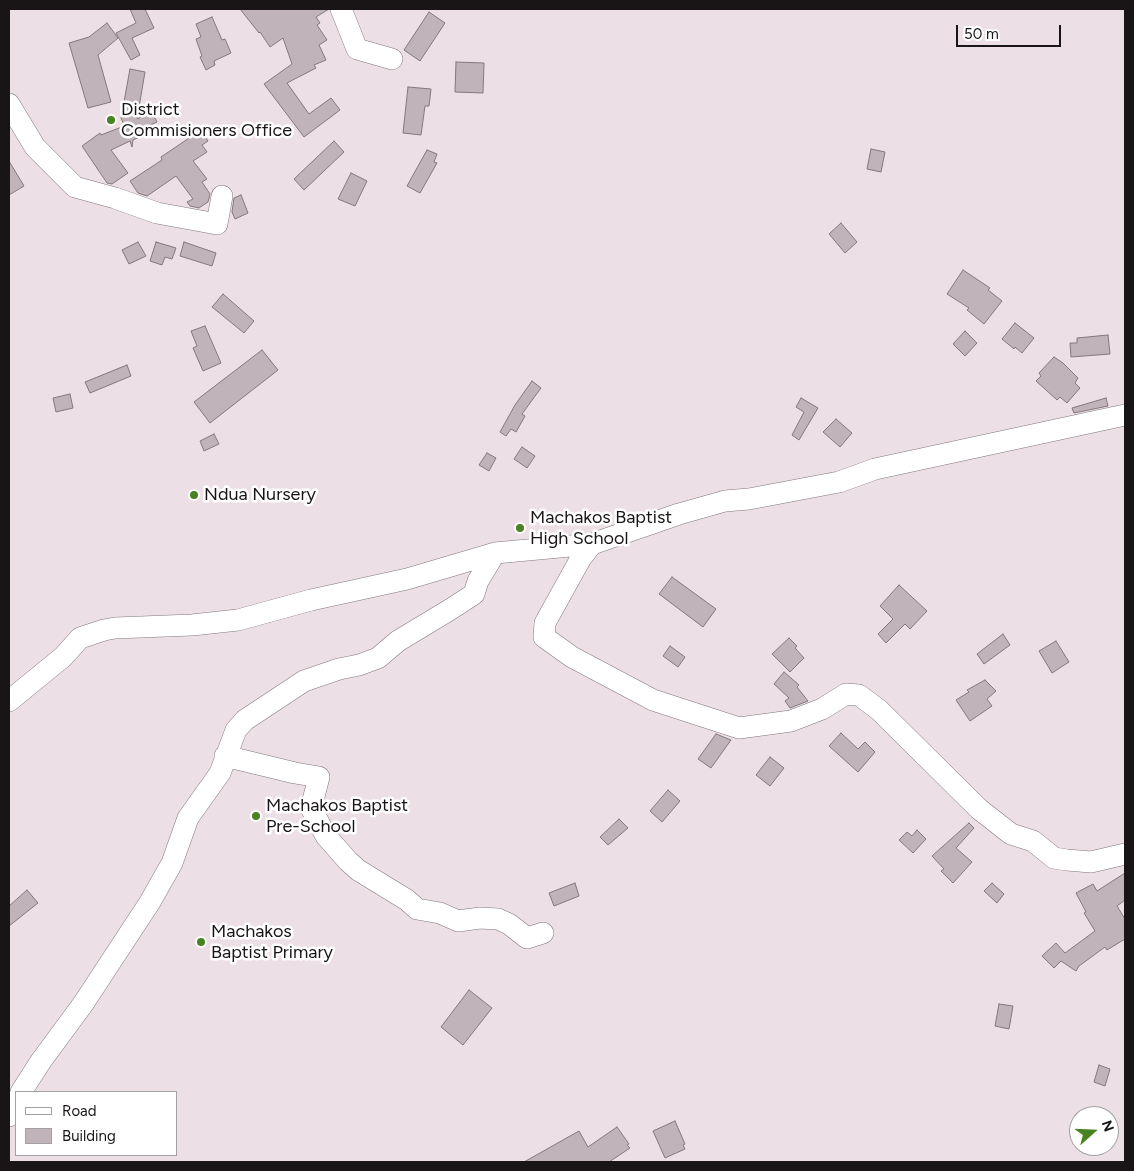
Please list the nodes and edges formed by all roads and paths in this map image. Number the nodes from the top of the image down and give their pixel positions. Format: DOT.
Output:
graph roads {
  1 [pos="341,9"];
  2 [pos="392,59"];
  3 [pos="9,104"];
  4 [pos="222,196"];
  5 [pos="1125,415"];
  6 [pos="592,544"];
  7 [pos="495,553"];
  8 [pos="9,701"];
  9 [pos="225,756"];
  10 [pos="1125,854"];
  11 [pos="543,933"];
  12 [pos="22,1091"];
  13 [pos="15,1102"];
  14 [pos="9,1116"];
  1 -- 2 [label="street"];
  3 -- 4 [label="street"];
  5 -- 6 [label="street"];
  6 -- 7 [label="street"];
  6 -- 10 [label="street"];
  7 -- 8 [label="street"];
  7 -- 9 [label="street"];
  9 -- 11 [label="street"];
  9 -- 12 [label="street"];
  13 -- 14 [label="street"];
}
